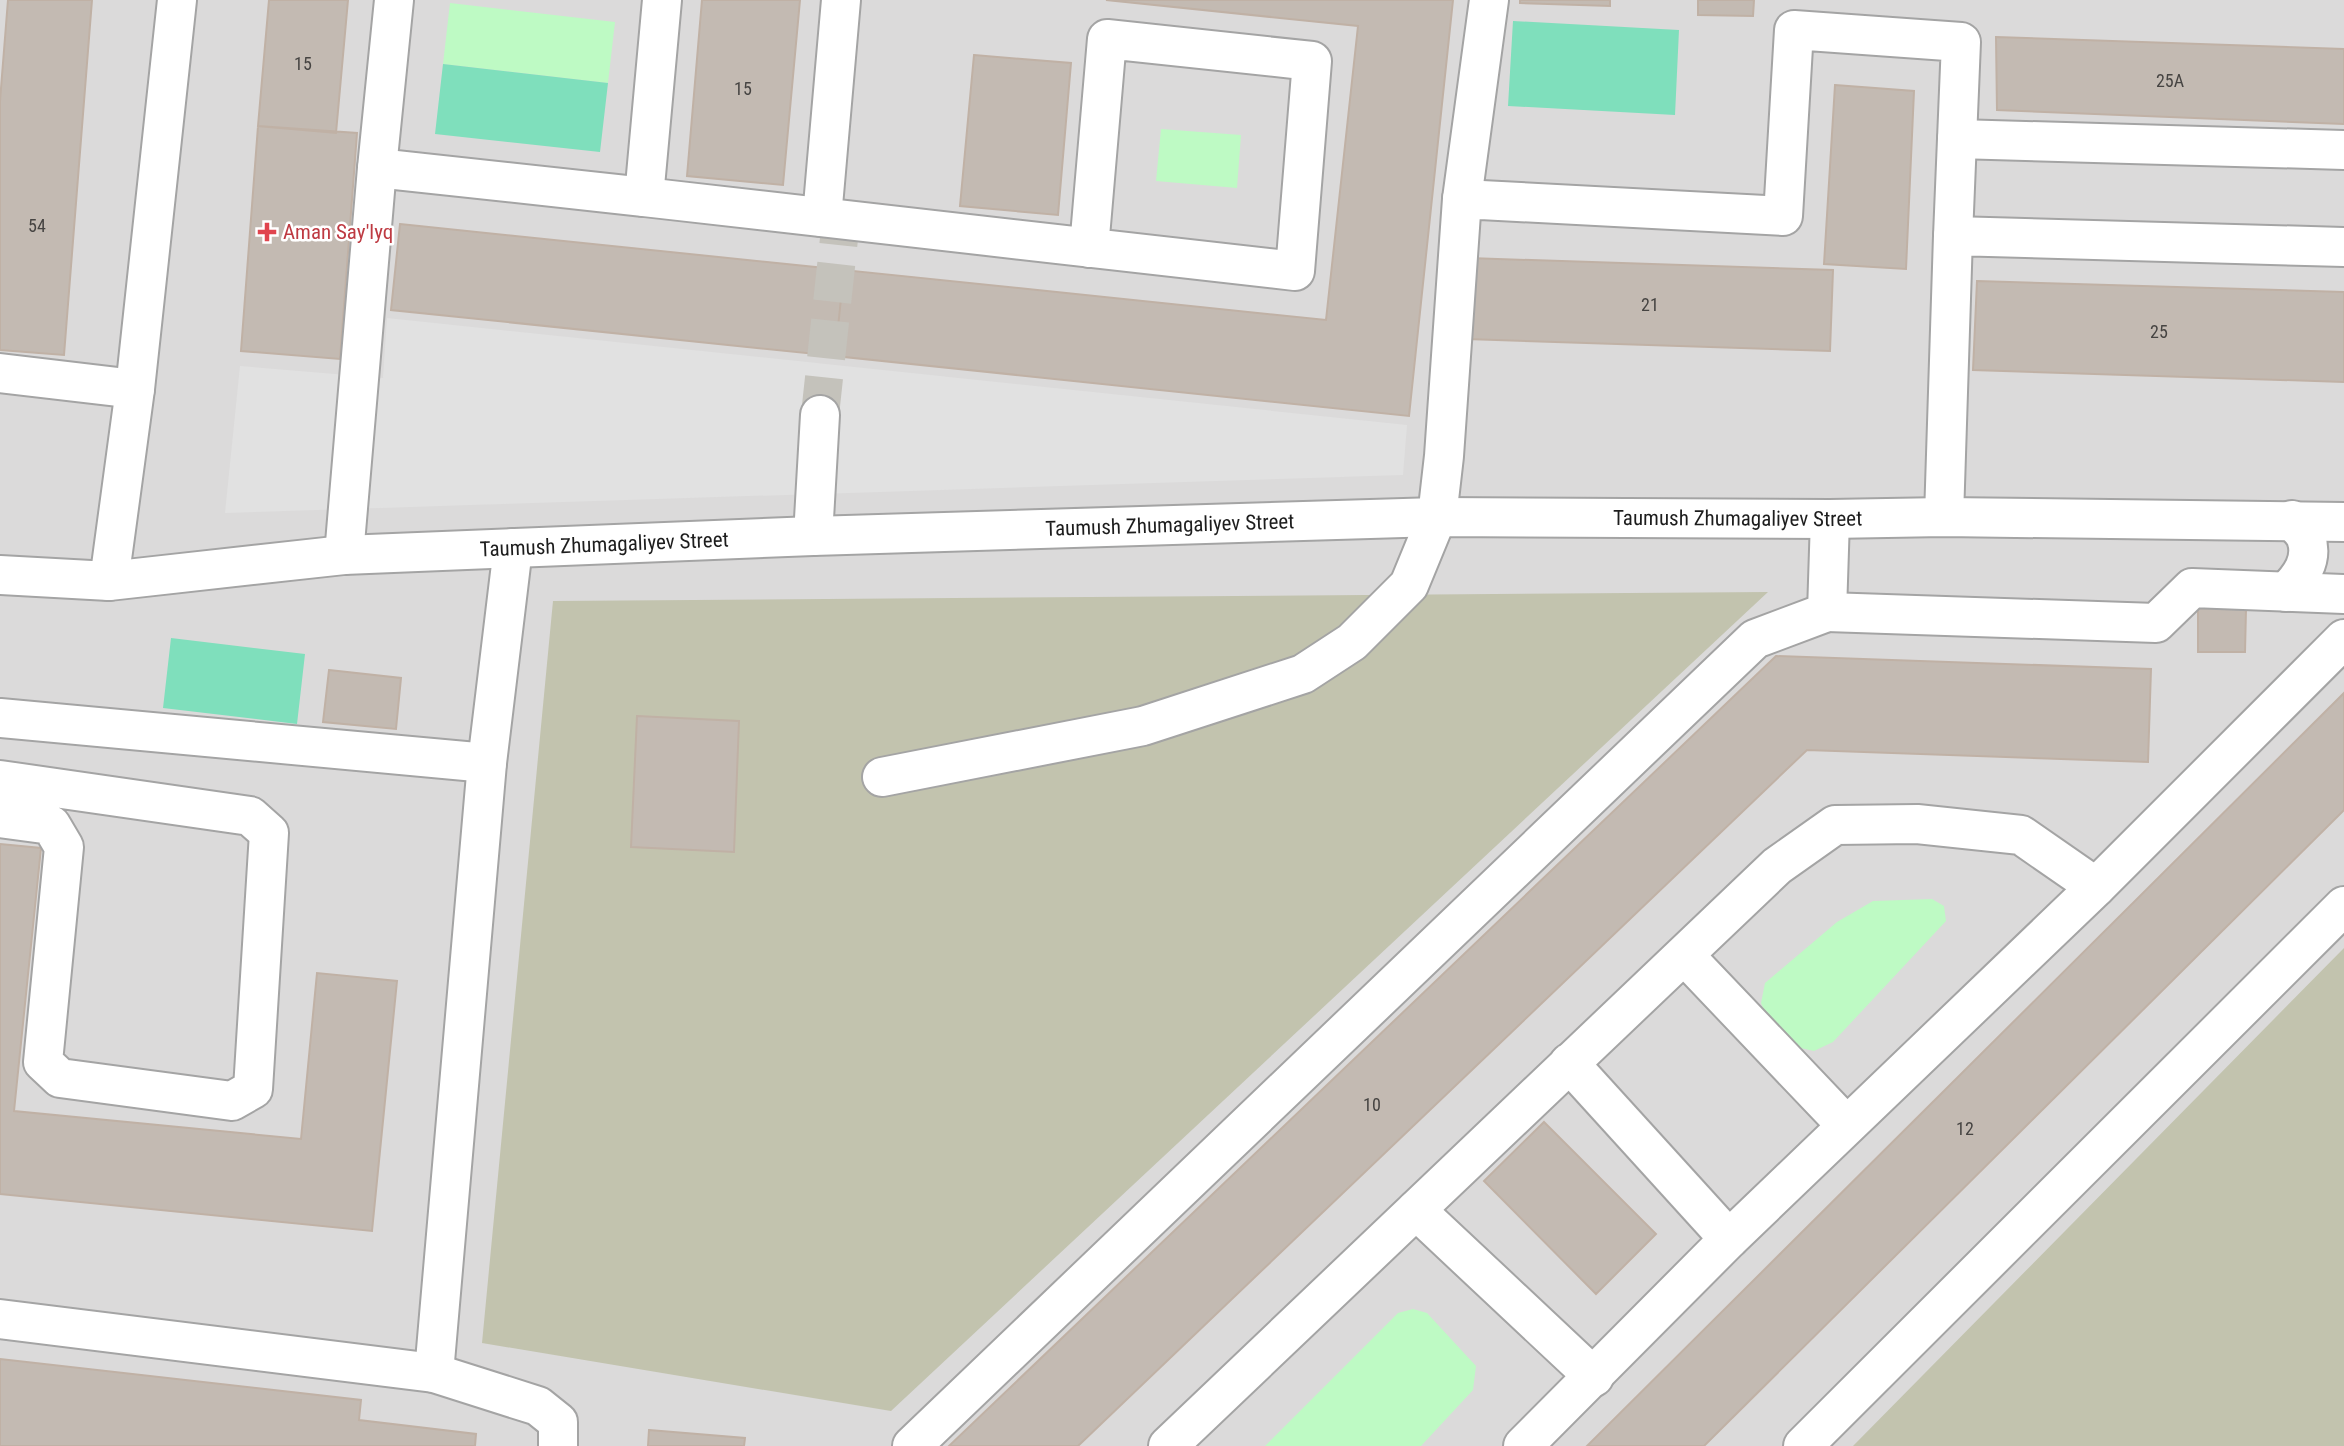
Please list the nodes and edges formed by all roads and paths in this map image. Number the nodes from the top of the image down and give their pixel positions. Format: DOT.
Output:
graph roads {
  1 [pos="177,0"];
  2 [pos="394,0"];
  3 [pos="662,0"];
  4 [pos="841,0"];
  5 [pos="1489,0"];
  6 [pos="1957,139"];
  7 [pos="2344,150"];
  8 [pos="377,168"];
  9 [pos="644,197"];
  10 [pos="1462,199"];
  11 [pos="822,217"];
  12 [pos="1953,236"];
  13 [pos="2344,247"];
  14 [pos="1089,248"];
  15 [pos="0,373"];
  16 [pos="135,389"];
  17 [pos="820,415"];
  18 [pos="1437,517"];
  19 [pos="1944,517"];
  20 [pos="1830,519"];
  21 [pos="2292,520"];
  22 [pos="2344,522"];
  23 [pos="813,536"];
  24 [pos="513,548"];
  25 [pos="344,555"];
  26 [pos="0,575"];
  27 [pos="109,581"];
  28 [pos="2286,592"];
  29 [pos="2344,594"];
  30 [pos="1827,612"];
  31 [pos="2344,639"];
  32 [pos="0,718"];
  33 [pos="486,763"];
  34 [pos="882,776"];
  35 [pos="0,780"];
  36 [pos="0,818"];
  37 [pos="2096,887"];
  38 [pos="2344,906"];
  39 [pos="1685,956"];
  40 [pos="1569,1063"];
  41 [pos="1846,1125"];
  42 [pos="1416,1210"];
  43 [pos="1729,1240"];
  44 [pos="0,1319"];
  45 [pos="434,1373"];
  46 [pos="1594,1377"];
  47 [pos="558,1446"];
  48 [pos="912,1446"];
  49 [pos="1168,1446"];
  50 [pos="1523,1446"];
  51 [pos="1803,1446"];
  1 -- 16 [label="street"];
  2 -- 8 [label="street"];
  3 -- 9 [label="street"];
  4 -- 11 [label="street"];
  5 -- 10 [label="street"];
  6 -- 7 [label="street"];
  6 -- 10 [label="street"];
  6 -- 12 [label="street"];
  8 -- 9 [label="street"];
  8 -- 25 [label="street"];
  9 -- 11 [label="street"];
  10 -- 18 [label="street"];
  11 -- 14 [label="street"];
  12 -- 13 [label="street"];
  12 -- 19 [label="street"];
  14 -- 14 [label="street"];
  15 -- 16 [label="street"];
  16 -- 27 [label="street"];
  17 -- 23 [label="street"];
  18 -- 20 [label="street, Taumush Zhumagaliyev Street"];
  18 -- 23 [label="street, Taumush Zhumagaliyev Street"];
  18 -- 34 [label="street"];
  19 -- 20 [label="street, Taumush Zhumagaliyev Street"];
  19 -- 21 [label="street, Taumush Zhumagaliyev Street"];
  20 -- 30 [label="street"];
  21 -- 22 [label="street, Taumush Zhumagaliyev Street"];
  21 -- 28 [label="street"];
  23 -- 24 [label="street, Taumush Zhumagaliyev Street"];
  24 -- 25 [label="street, Taumush Zhumagaliyev Street"];
  24 -- 33 [label="street"];
  25 -- 27 [label="street, Taumush Zhumagaliyev Street"];
  26 -- 27 [label="street, Taumush Zhumagaliyev Street"];
  28 -- 29 [label="street"];
  28 -- 30 [label="street"];
  30 -- 48 [label="street"];
  31 -- 37 [label="street"];
  32 -- 33 [label="street"];
  33 -- 45 [label="street"];
  35 -- 36 [label="street"];
  37 -- 39 [label="street"];
  37 -- 41 [label="street"];
  38 -- 51 [label="street"];
  39 -- 40 [label="street"];
  39 -- 41 [label="street"];
  40 -- 42 [label="street"];
  40 -- 43 [label="street"];
  41 -- 43 [label="street"];
  42 -- 46 [label="street"];
  42 -- 49 [label="street"];
  43 -- 46 [label="street"];
  44 -- 45 [label="street"];
  45 -- 47 [label="street"];
  46 -- 50 [label="street"];
}
